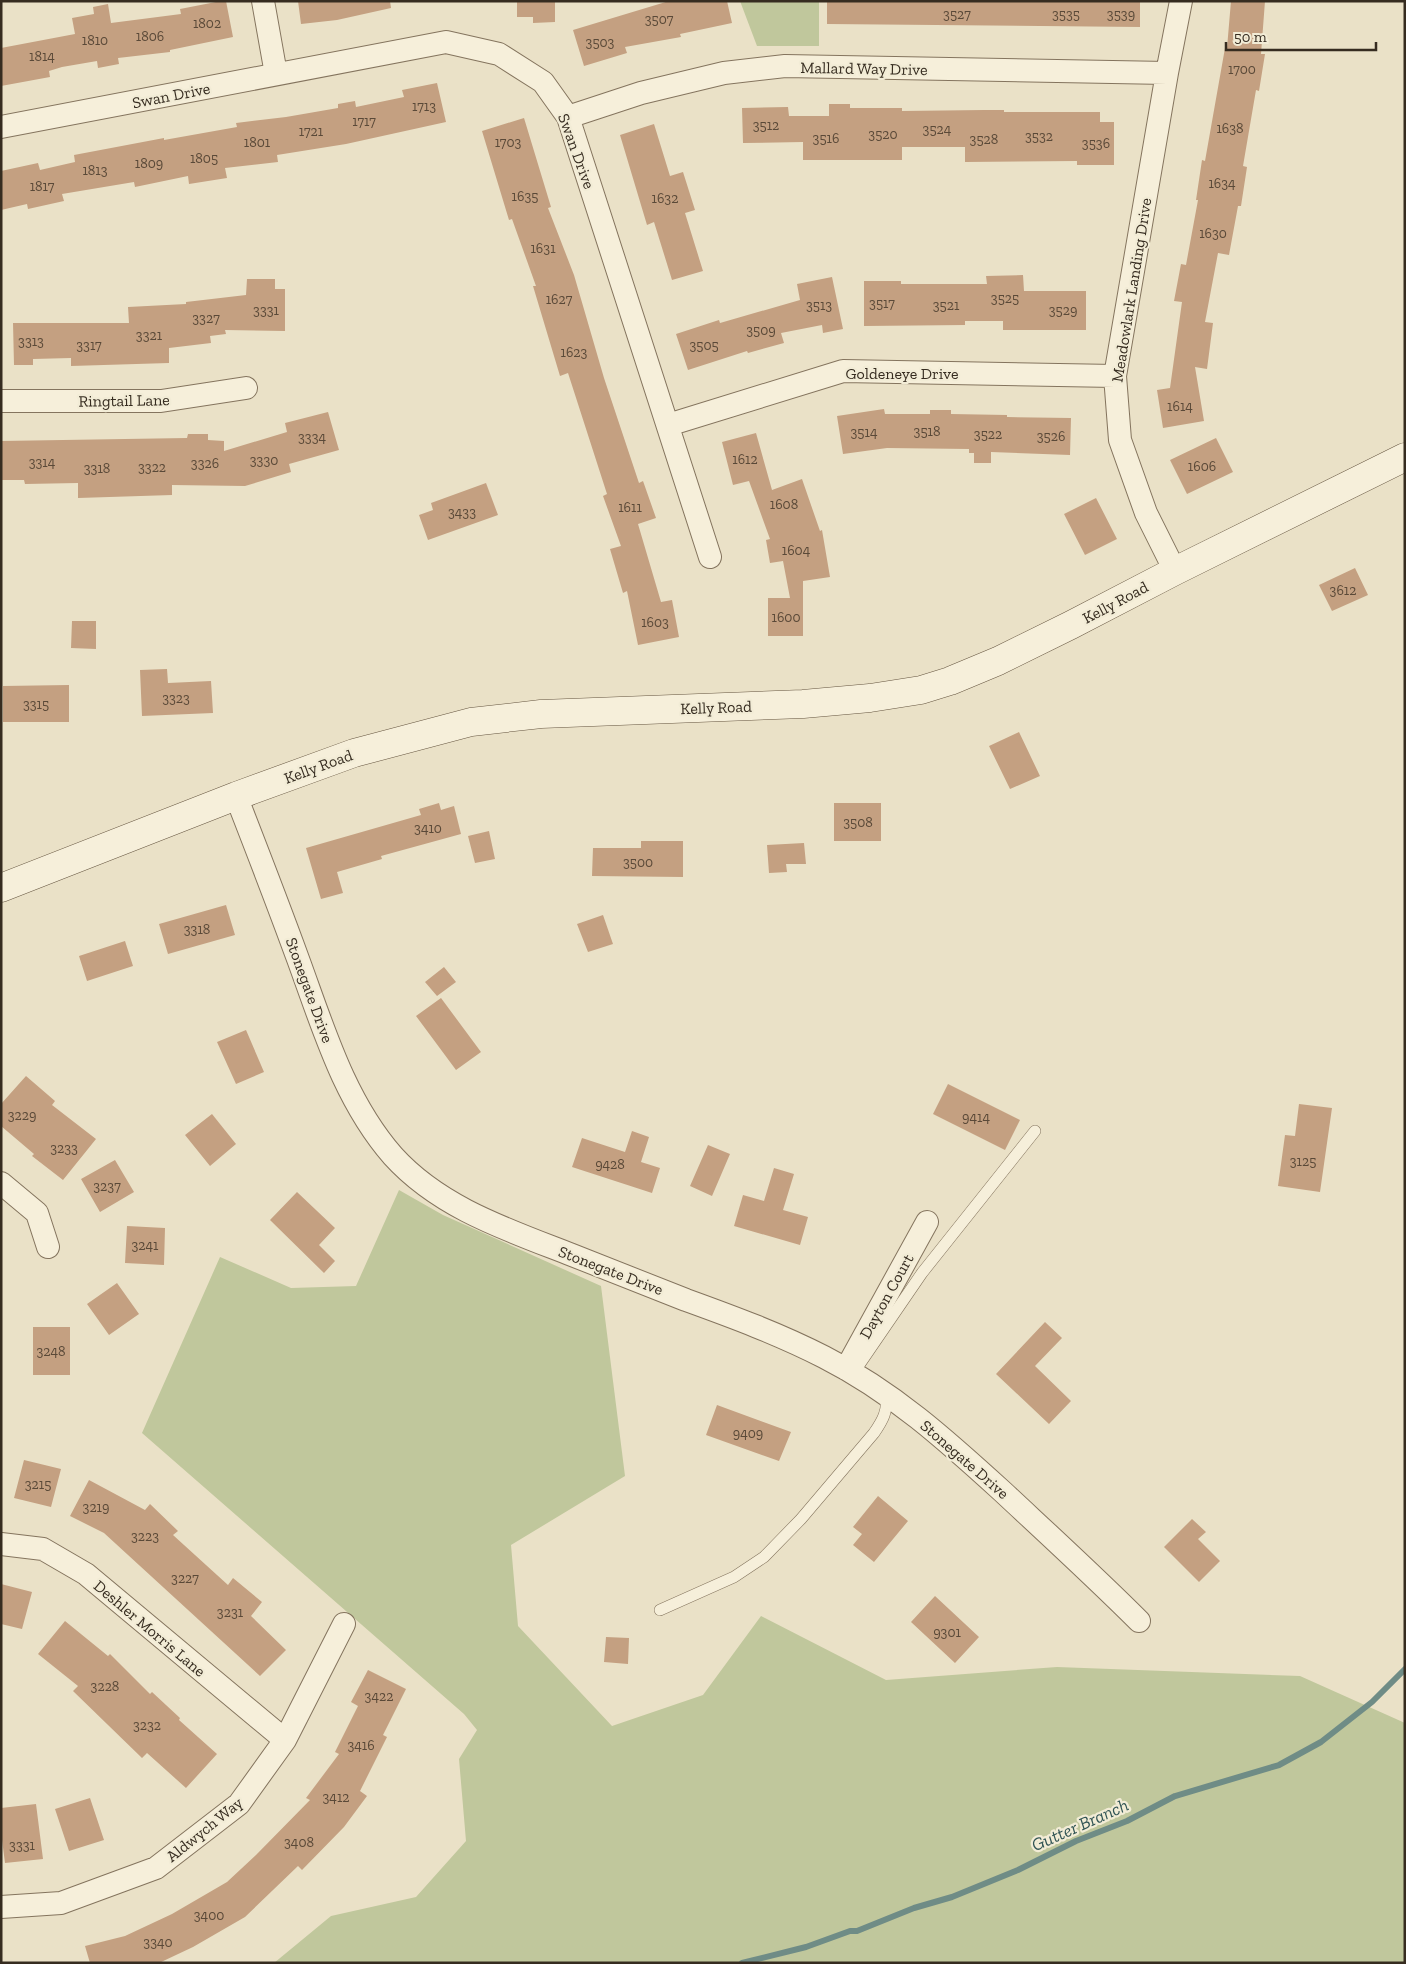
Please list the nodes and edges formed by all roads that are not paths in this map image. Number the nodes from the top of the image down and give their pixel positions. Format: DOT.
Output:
graph roads {
  1 [pos="263,1"];
  2 [pos="1181,1"];
  3 [pos="1167,73"];
  4 [pos="276,74"];
  5 [pos="568,117"];
  6 [pos="1,127"];
  7 [pos="1115,376"];
  8 [pos="246,388"];
  9 [pos="1,401"];
  10 [pos="668,425"];
  11 [pos="1405,457"];
  12 [pos="710,557"];
  13 [pos="1174,571"];
  14 [pos="236,796"];
  15 [pos="1,888"];
  16 [pos="1036,1131"];
  17 [pos="1,1183"];
  18 [pos="927,1222"];
  19 [pos="48,1247"];
  20 [pos="850,1371"];
  21 [pos="886,1393"];
  22 [pos="1,1544"];
  23 [pos="660,1610"];
  24 [pos="1139,1622"];
  25 [pos="344,1624"];
  26 [pos="285,1740"];
  27 [pos="1,1907"];
  1 -- 4 [label="street"];
  2 -- 3 [label="street, Meadowlark Landing Drive"];
  3 -- 5 [label="street, Mallard Way Drive"];
  3 -- 7 [label="street, Meadowlark Landing Drive"];
  4 -- 5 [label="street, Swan Drive"];
  4 -- 6 [label="street, Swan Drive"];
  5 -- 10 [label="street, Swan Drive"];
  7 -- 10 [label="street, Goldeneye Drive"];
  7 -- 13 [label="street, Meadowlark Landing Drive"];
  8 -- 9 [label="street, Ringtail Lane"];
  10 -- 12 [label="street, Swan Drive"];
  11 -- 13 [label="street, Kelly Road"];
  13 -- 14 [label="street, Kelly Road"];
  14 -- 15 [label="street, Kelly Road"];
  14 -- 20 [label="street, Stonegate Drive"];
  16 -- 20 [label="lane"];
  17 -- 19 [label="street"];
  18 -- 20 [label="street, Dayton Court"];
  20 -- 21 [label="street, Stonegate Drive"];
  21 -- 23 [label="lane"];
  21 -- 24 [label="street, Stonegate Drive"];
  22 -- 26 [label="street, Deshler Morris Lane"];
  25 -- 26 [label="street, Aldwych Way"];
  26 -- 27 [label="street, Aldwych Way"];
}
